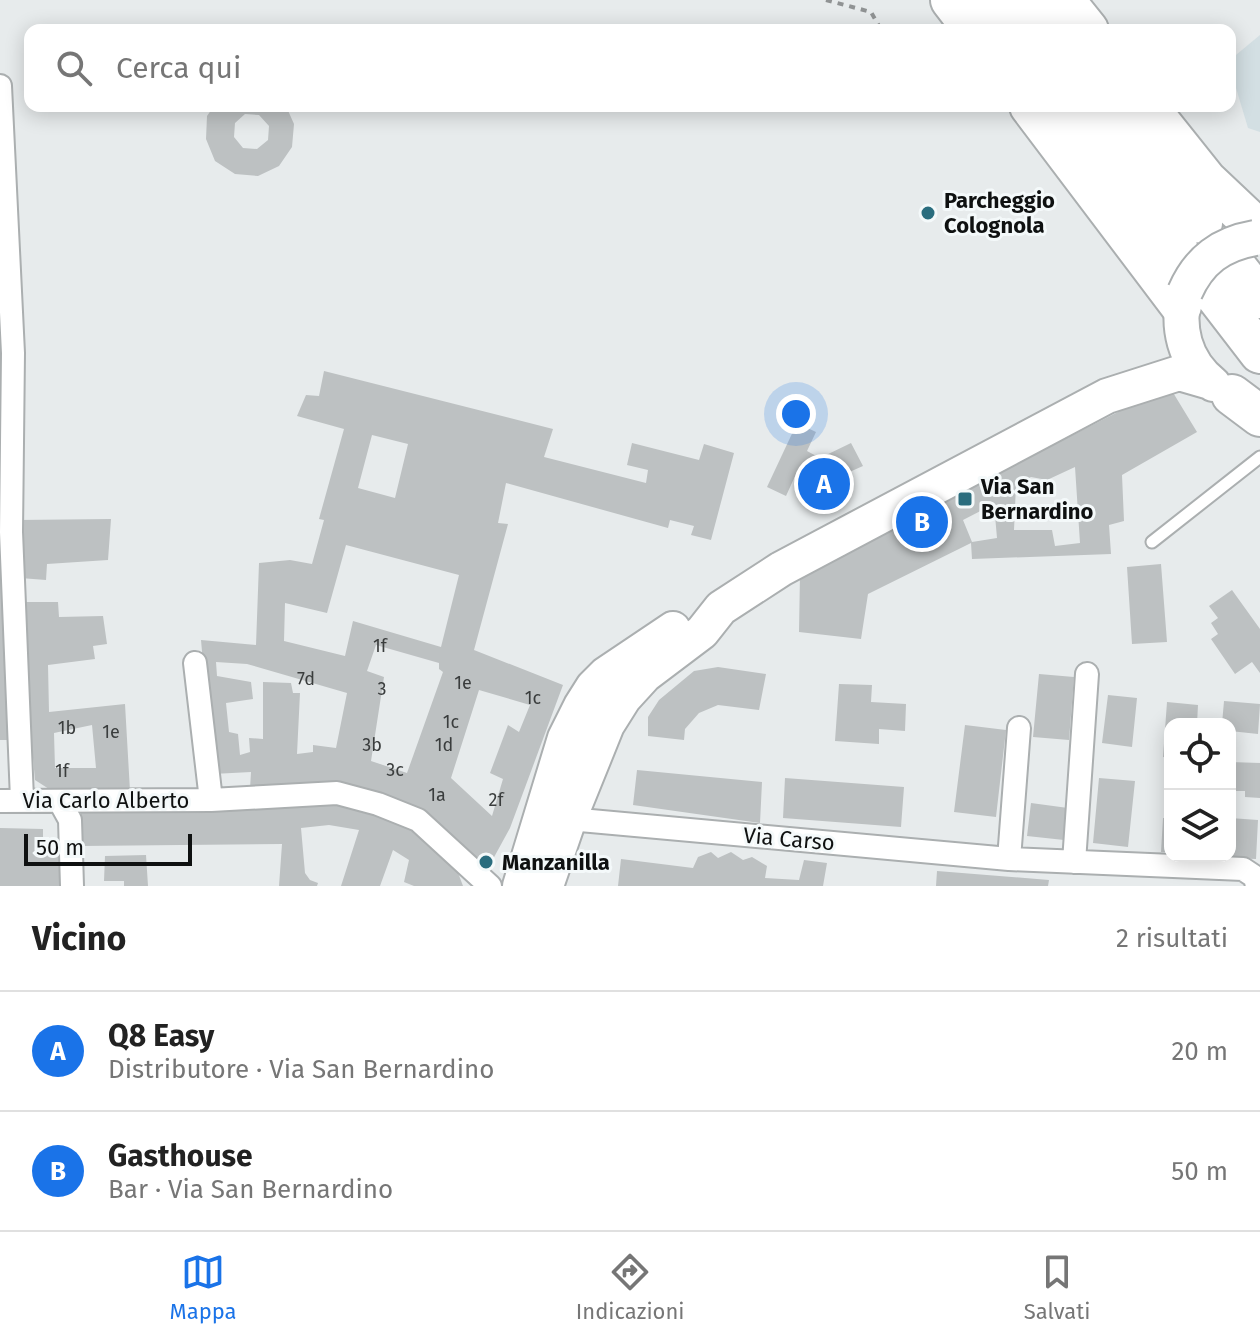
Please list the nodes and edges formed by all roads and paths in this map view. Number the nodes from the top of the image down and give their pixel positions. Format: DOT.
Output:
graph roads {
  1 [pos="826,0"];
  2 [pos="951,0"];
  3 [pos="984,0"];
  4 [pos="1028,0"];
  5 [pos="1064,0"];
  6 [pos="878,24"];
  7 [pos="969,24"];
  8 [pos="1003,24"];
  9 [pos="1046,24"];
  10 [pos="1083,24"];
  11 [pos="0,86"];
  12 [pos="1037,112"];
  13 [pos="1073,112"];
  14 [pos="1114,112"];
  15 [pos="1152,112"];
  16 [pos="1221,273"];
  17 [pos="1254,327"];
  18 [pos="6,353"];
  19 [pos="1107,396"];
  20 [pos="1240,398"];
  21 [pos="1260,457"];
  22 [pos="1152,542"];
  23 [pos="721,608"];
  24 [pos="195,663"];
  25 [pos="1087,674"];
  26 [pos="1019,728"];
  27 [pos="11,800"];
  28 [pos="211,800"];
  29 [pos="60,802"];
  30 [pos="569,819"];
  31 [pos="1009,859"];
  32 [pos="1074,862"];
  33 [pos="1164,862"];
  34 [pos="1208,862"];
  35 [pos="72,886"];
  36 [pos="490,886"];
  37 [pos="520,886"];
  38 [pos="546,886"];
  39 [pos="1257,886"];
  1 -- 6 [label="path"];
  2 -- 7 [label="highway"];
  3 -- 8 [label="highway"];
  4 -- 9 [label="highway"];
  5 -- 10 [label="highway"];
  11 -- 18 [label="street"];
  12 -- 16 [label="highway"];
  13 -- 14 [label="highway"];
  15 -- 16 [label="highway"];
  16 -- 17 [label="highway"];
  16 -- 19 [label="main road"];
  16 -- 20 [label="main road"];
  18 -- 27 [label="street"];
  19 -- 20 [label="main road"];
  19 -- 23 [label="main road"];
  21 -- 22 [label="lane"];
  23 -- 30 [label="main road"];
  23 -- 37 [label="main road"];
  24 -- 28 [label="street, Via Carlo Alberto"];
  25 -- 32 [label="street"];
  26 -- 31 [label="street"];
  27 -- 29 [label="street, Via Carlo Alberto"];
  28 -- 29 [label="street, Via Carlo Alberto"];
  28 -- 36 [label="street, Via Carlo Alberto"];
  29 -- 35 [label="street"];
  30 -- 31 [label="street, Via Carso"];
  30 -- 38 [label="main road"];
  31 -- 32 [label="street, Via Carso"];
  32 -- 33 [label="street, Via Carso"];
  34 -- 39 [label="street, Via Carso"];
}
